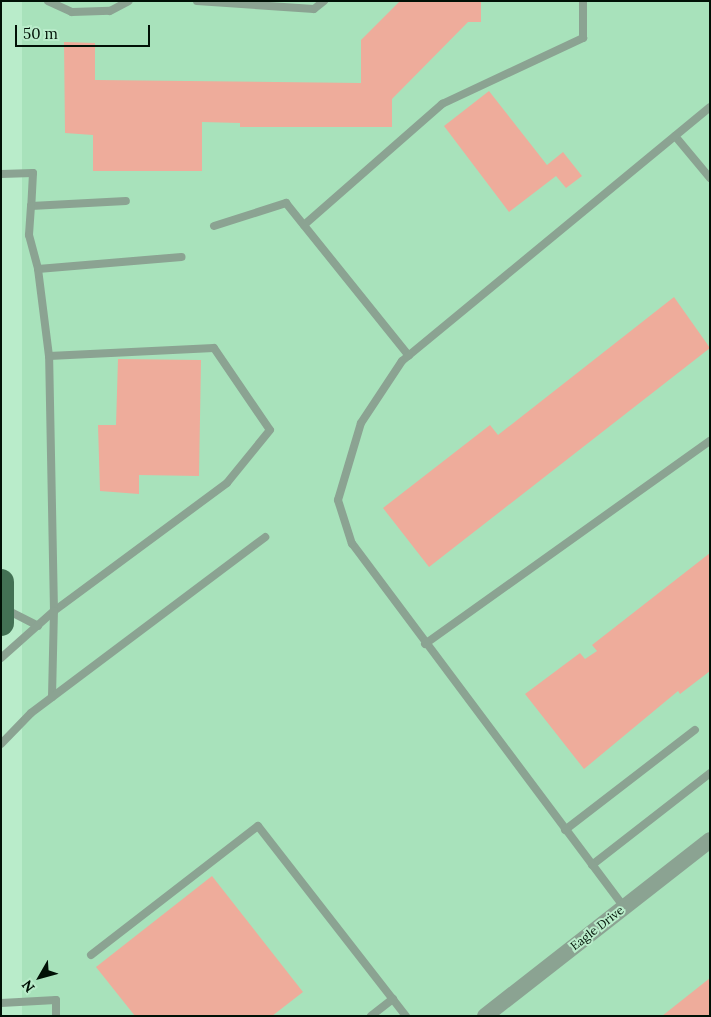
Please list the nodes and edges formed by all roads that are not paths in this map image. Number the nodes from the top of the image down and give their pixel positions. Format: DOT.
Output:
graph roads {
  1 [pos="48,1"];
  2 [pos="129,1"];
  3 [pos="197,1"];
  4 [pos="324,1"];
  5 [pos="583,1"];
  6 [pos="276,4"];
  7 [pos="710,107"];
  8 [pos="675,136"];
  9 [pos="1,174"];
  10 [pos="710,178"];
  11 [pos="126,200"];
  12 [pos="31,206"];
  13 [pos="304,225"];
  14 [pos="214,226"];
  15 [pos="182,257"];
  16 [pos="38,269"];
  17 [pos="49,356"];
  18 [pos="408,356"];
  19 [pos="710,440"];
  20 [pos="265,537"];
  21 [pos="1,582"];
  22 [pos="2,608"];
  23 [pos="54,611"];
  24 [pos="1,623"];
  25 [pos="38,626"];
  26 [pos="425,644"];
  27 [pos="1,658"];
  28 [pos="52,697"];
  29 [pos="696,730"];
  30 [pos="1,744"];
  31 [pos="710,773"];
  32 [pos="566,830"];
  33 [pos="710,840"];
  34 [pos="592,865"];
  35 [pos="624,907"];
  36 [pos="91,955"];
  37 [pos="393,999"];
  38 [pos="1,1003"];
  39 [pos="56,1016"];
  40 [pos="371,1016"];
  41 [pos="406,1016"];
  42 [pos="484,1016"];
  1 -- 2 [label="lane"];
  3 -- 6 [label="lane"];
  4 -- 6 [label="lane"];
  5 -- 13 [label="lane"];
  7 -- 8 [label="lane"];
  8 -- 10 [label="lane"];
  8 -- 18 [label="lane"];
  9 -- 12 [label="lane"];
  11 -- 12 [label="lane"];
  12 -- 16 [label="lane"];
  13 -- 14 [label="lane"];
  13 -- 18 [label="lane"];
  15 -- 16 [label="lane"];
  16 -- 17 [label="lane"];
  17 -- 23 [label="lane"];
  17 -- 23 [label="lane"];
  18 -- 26 [label="lane"];
  19 -- 26 [label="lane"];
  20 -- 28 [label="lane"];
  21 -- 22 [label="main road"];
  22 -- 24 [label="main road"];
  22 -- 25 [label="lane"];
  23 -- 25 [label="lane"];
  23 -- 28 [label="lane"];
  25 -- 27 [label="lane"];
  26 -- 32 [label="lane"];
  28 -- 30 [label="lane"];
  29 -- 32 [label="lane"];
  31 -- 34 [label="lane"];
  32 -- 34 [label="lane"];
  33 -- 35 [label="street, Eagle Drive"];
  34 -- 35 [label="lane"];
  35 -- 42 [label="street, Eagle Drive"];
  36 -- 37 [label="lane"];
  37 -- 40 [label="lane"];
  37 -- 41 [label="lane"];
  38 -- 39 [label="lane"];
}
